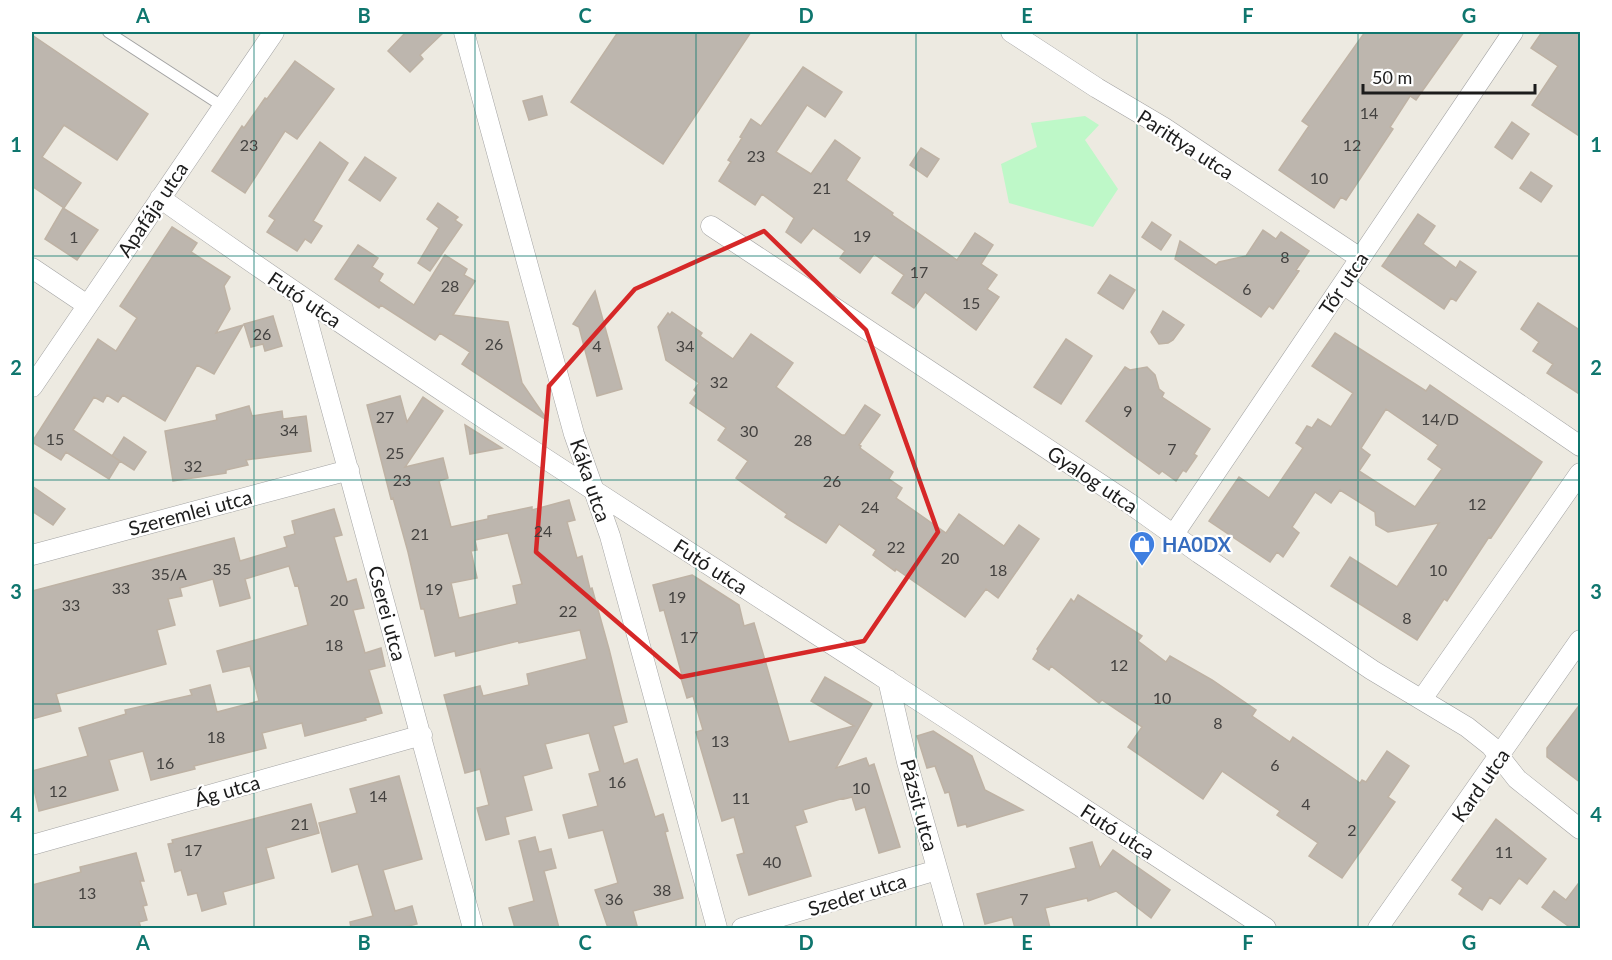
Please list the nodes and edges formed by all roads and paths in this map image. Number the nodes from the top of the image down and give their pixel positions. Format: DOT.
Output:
graph roads {
  1 [pos="108,32"];
  2 [pos="274,32"];
  3 [pos="464,32"];
  4 [pos="1011,32"];
  5 [pos="1513,32"];
  6 [pos="222,106"];
  7 [pos="159,198"];
  8 [pos="711,226"];
  9 [pos="1360,258"];
  10 [pos="32,268"];
  11 [pos="1343,284"];
  12 [pos="301,297"];
  13 [pos="87,305"];
  14 [pos="32,387"];
  15 [pos="1581,446"];
  16 [pos="349,470"];
  17 [pos="1581,473"];
  18 [pos="594,490"];
  19 [pos="1174,534"];
  20 [pos="32,555"];
  21 [pos="1581,640"];
  22 [pos="888,680"];
  23 [pos="1422,699"];
  24 [pos="422,735"];
  25 [pos="1499,757"];
  26 [pos="1581,829"];
  27 [pos="32,845"];
  28 [pos="938,870"];
  29 [pos="473,928"];
  30 [pos="717,928"];
  31 [pos="742,928"];
  32 [pos="954,928"];
  33 [pos="1266,928"];
  34 [pos="1378,928"];
  1 -- 6 [label="lane"];
  2 -- 6 [label="street, Apafája utca"];
  3 -- 18 [label="street, Káka utca"];
  4 -- 9 [label="street, Parittya utca"];
  5 -- 9 [label="street, Tőr utca"];
  6 -- 7 [label="street, Apafája utca"];
  7 -- 12 [label="street, Futó utca"];
  7 -- 13 [label="street, Apafája utca"];
  8 -- 19 [label="street, Gyalog utca"];
  9 -- 11 [label="street, Tőr utca"];
  10 -- 13 [label="street"];
  11 -- 15 [label="street"];
  11 -- 19 [label="street, Tőr utca"];
  12 -- 16 [label="street, Cserei utca"];
  12 -- 18 [label="street, Futó utca"];
  13 -- 14 [label="street, Apafája utca"];
  16 -- 20 [label="street, Szeremlei utca"];
  16 -- 24 [label="street, Cserei utca"];
  17 -- 23 [label="street"];
  18 -- 22 [label="street, Futó utca"];
  18 -- 30 [label="street, Káka utca"];
  19 -- 23 [label="street, Gyalog utca"];
  21 -- 25 [label="street, Kard utca"];
  22 -- 28 [label="street, Pázsit utca"];
  22 -- 33 [label="street, Futó utca"];
  23 -- 25 [label="street, Gyalog utca"];
  24 -- 27 [label="street, Ág utca"];
  24 -- 29 [label="street, Cserei utca"];
  25 -- 26 [label="street, Gyalog utca"];
  25 -- 34 [label="street, Kard utca"];
  28 -- 31 [label="street, Szeder utca"];
  28 -- 32 [label="street, Pázsit utca"];
}
